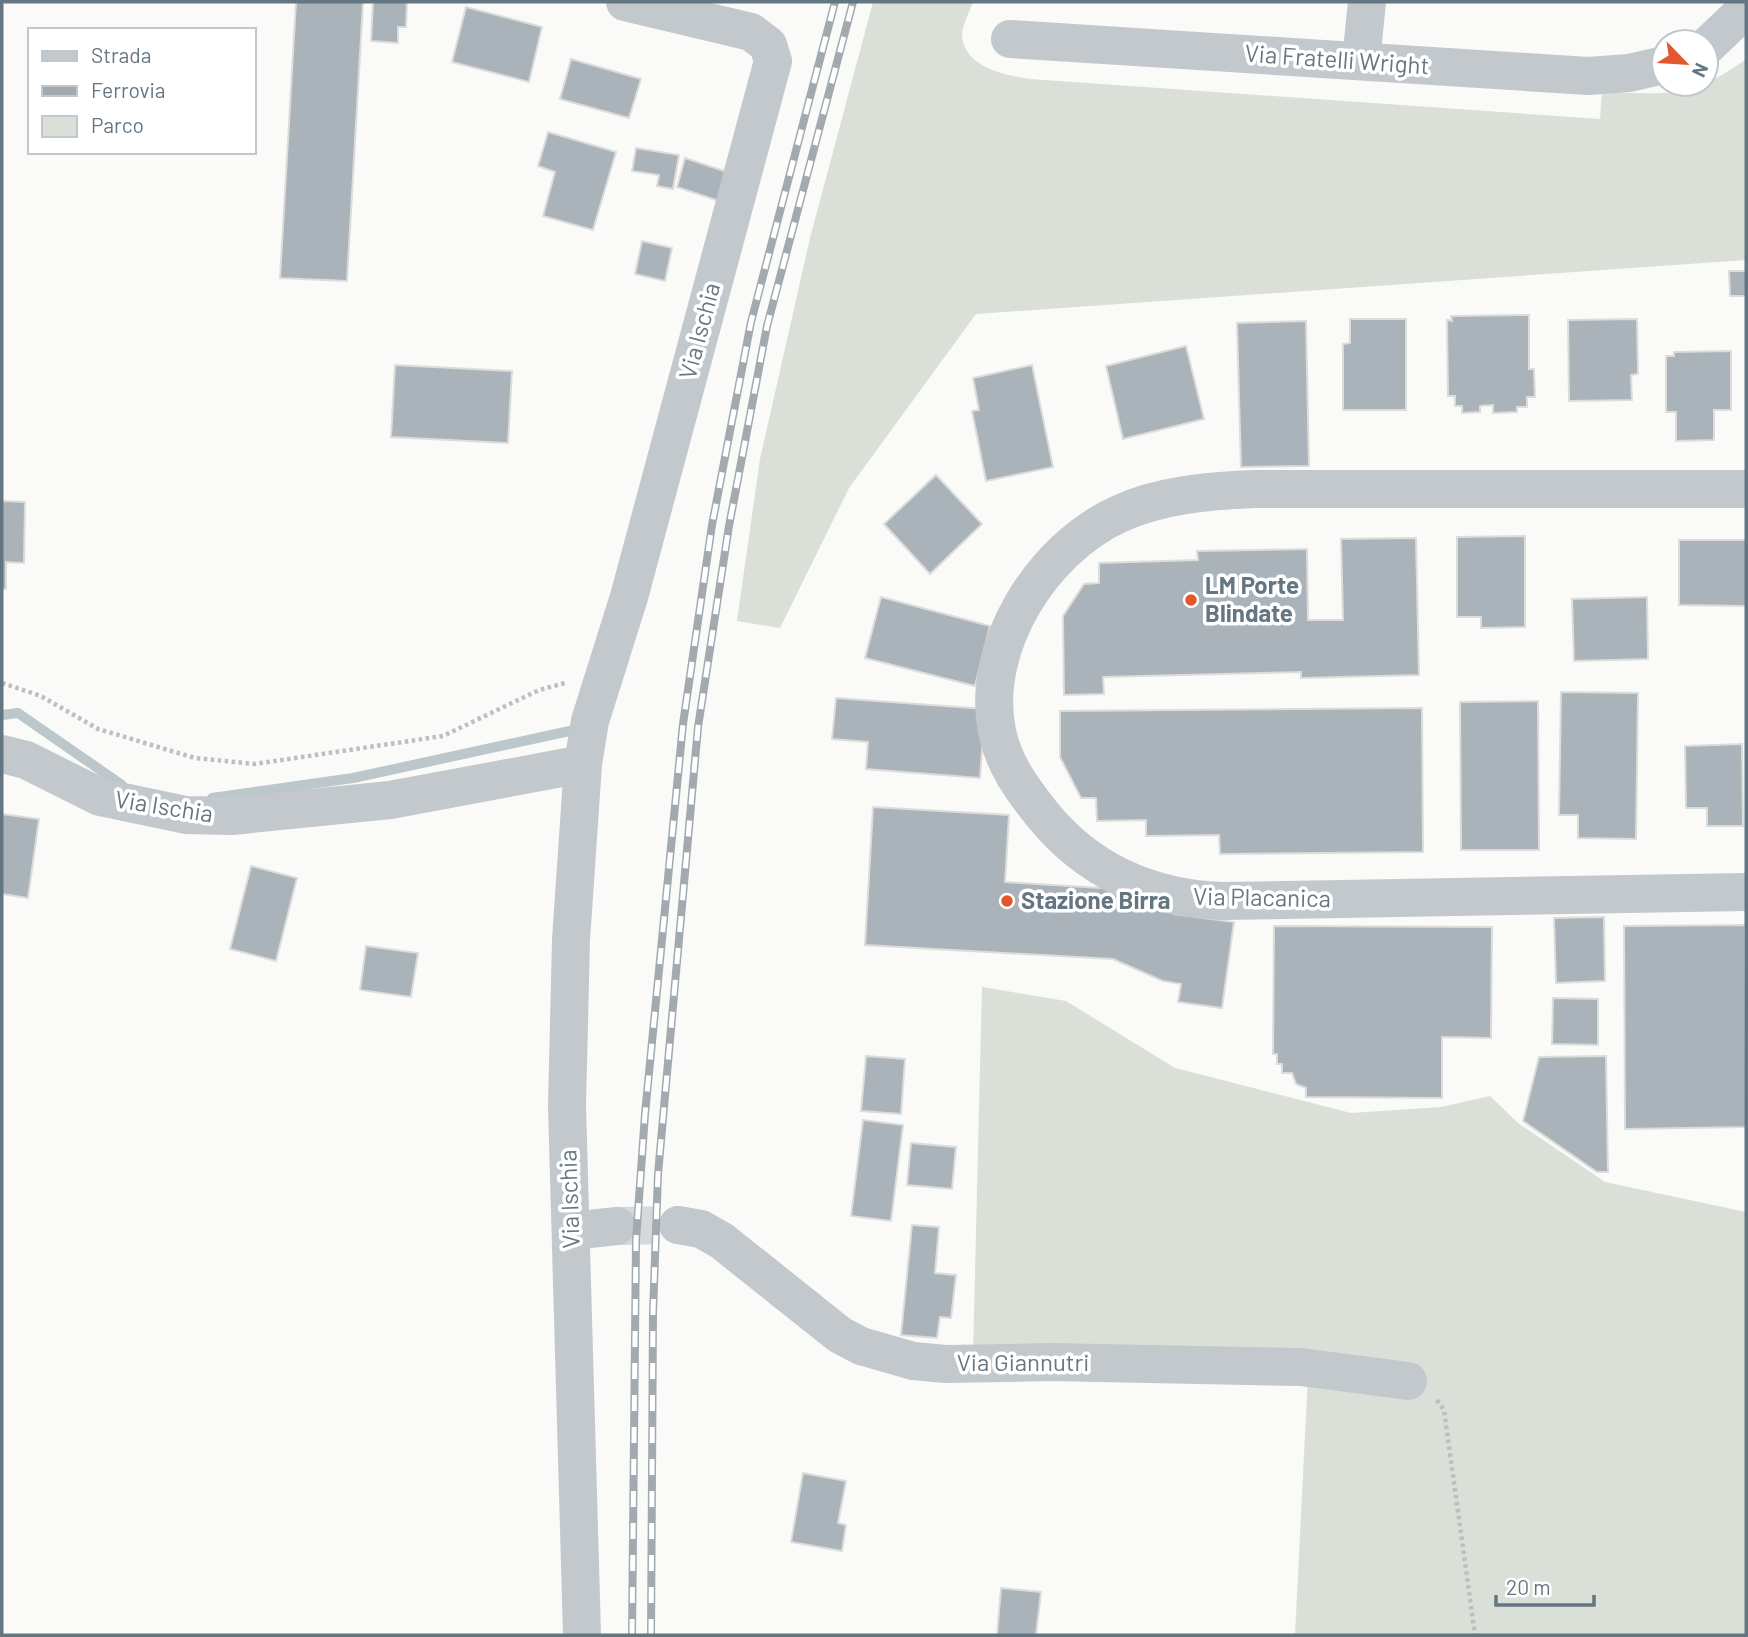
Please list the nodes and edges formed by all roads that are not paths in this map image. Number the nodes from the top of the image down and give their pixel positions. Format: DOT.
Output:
graph roads {
  1 [pos="625,2"];
  2 [pos="1367,2"];
  3 [pos="1746,9"];
  4 [pos="1720,34"];
  5 [pos="1010,38"];
  6 [pos="1361,61"];
  7 [pos="1650,69"];
  8 [pos="1746,489"];
  9 [pos="587,739"];
  10 [pos="2,754"];
  11 [pos="1746,892"];
  12 [pos="678,1225"];
  13 [pos="618,1226"];
  14 [pos="571,1231"];
  15 [pos="1408,1381"];
  16 [pos="582,1635"];
  1 -- 9 [label="street, Via Ischia"];
  2 -- 6 [label="street"];
  3 -- 4 [label="street"];
  5 -- 6 [label="street, Via Fratelli Wright"];
  6 -- 7 [label="street, Via Fratelli Wright"];
  8 -- 11 [label="street, Via Placanica"];
  9 -- 10 [label="street, Via Ischia"];
  9 -- 14 [label="street, Via Ischia"];
  12 -- 15 [label="street, Via Giannutri"];
  13 -- 14 [label="street"];
  14 -- 16 [label="street, Via Ischia"];
}
